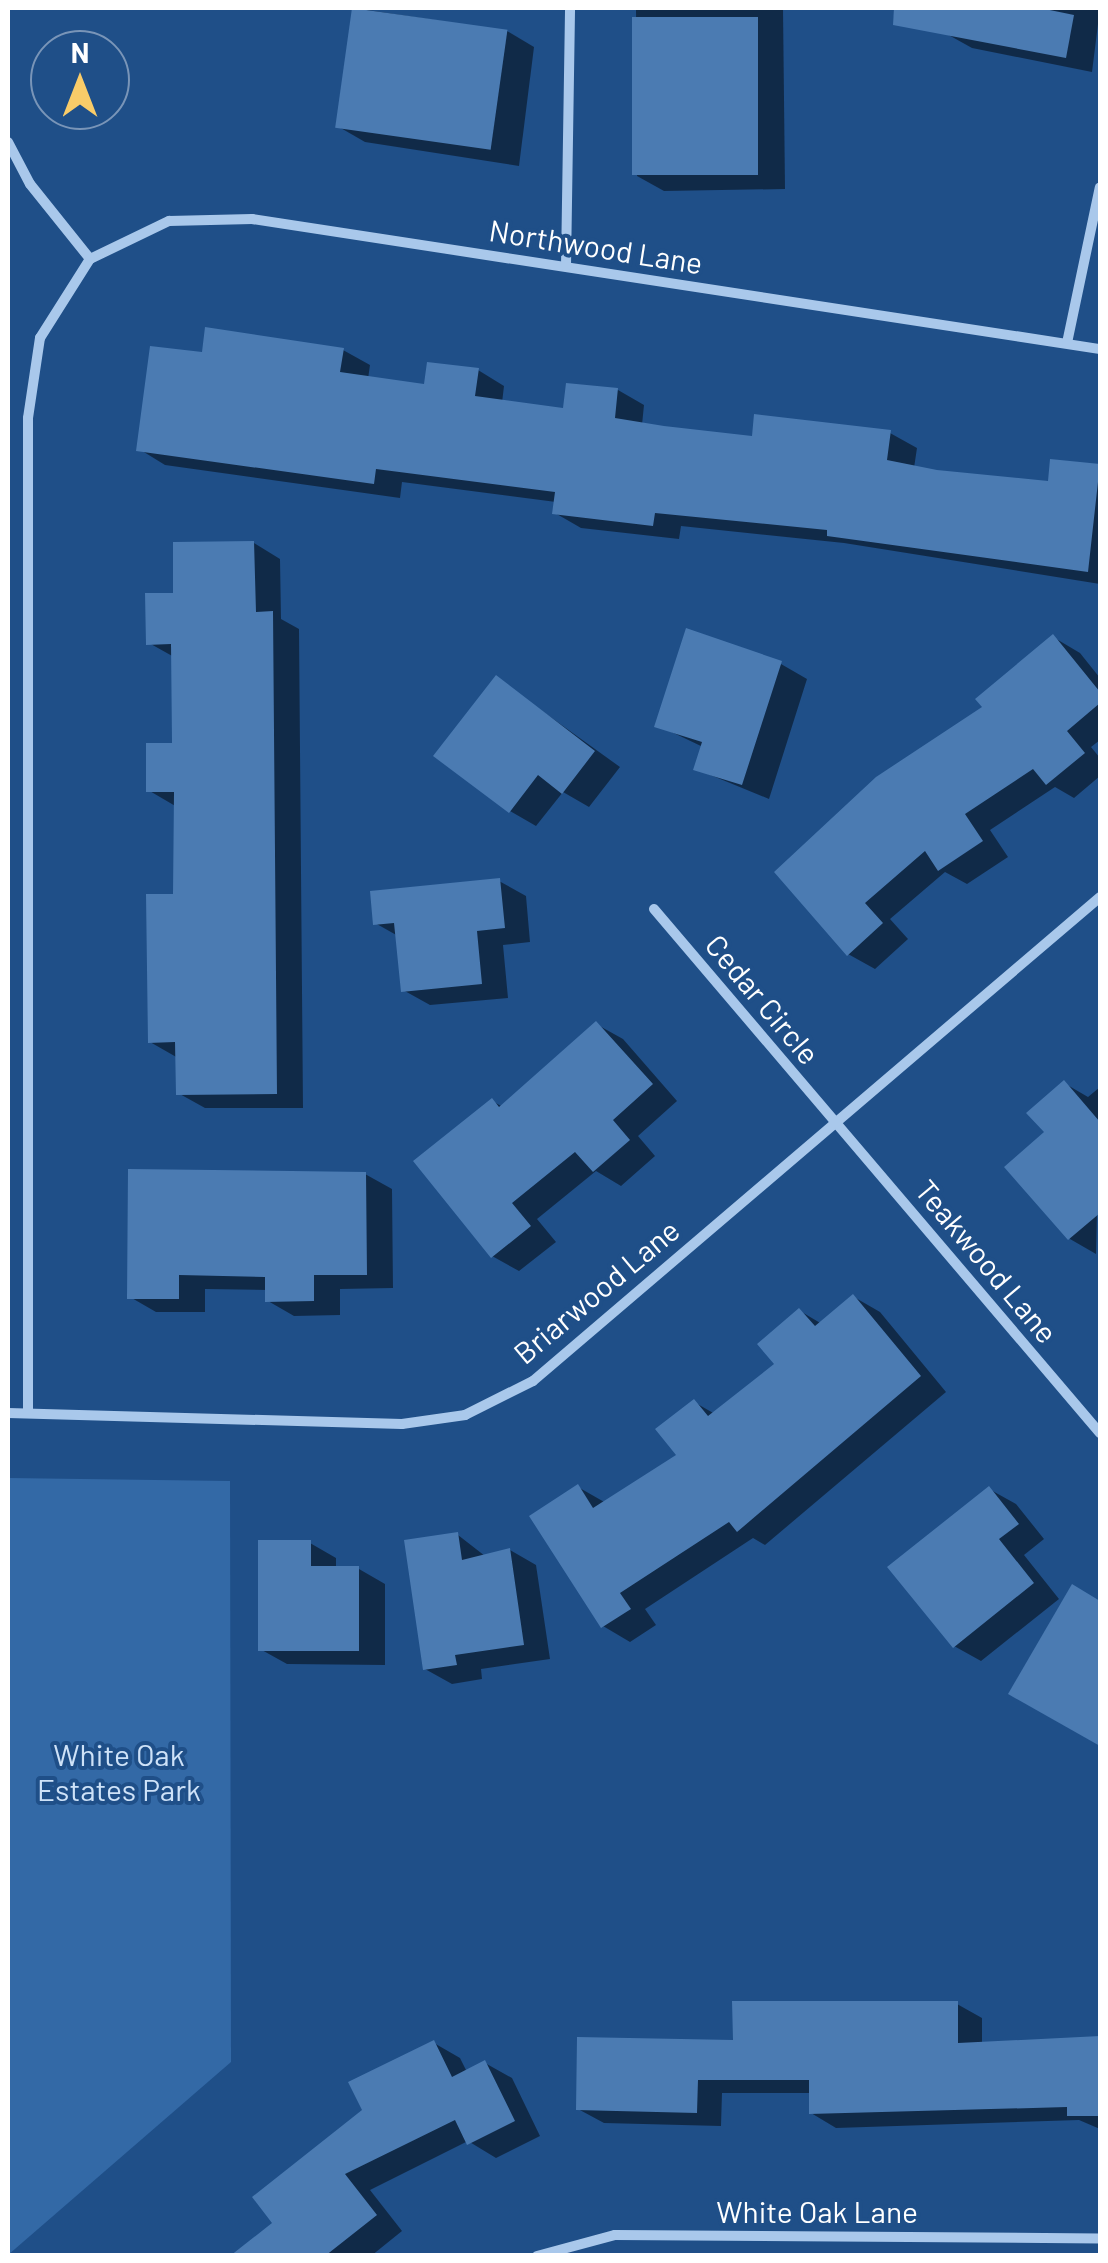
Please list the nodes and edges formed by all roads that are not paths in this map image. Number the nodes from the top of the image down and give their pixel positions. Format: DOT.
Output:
graph roads {
  1 [pos="570,8"];
  2 [pos="8,142"];
  3 [pos="1100,188"];
  4 [pos="90,259"];
  5 [pos="566,266"];
  6 [pos="1067,343"];
  7 [pos="1100,349"];
  8 [pos="1100,897"];
  9 [pos="654,909"];
  10 [pos="835,1122"];
  11 [pos="8,1412"];
  12 [pos="28,1412"];
  13 [pos="1100,1434"];
  14 [pos="1100,2238"];
  15 [pos="537,2256"];
  1 -- 5 [label="street"];
  2 -- 4 [label="street"];
  3 -- 6 [label="street"];
  4 -- 5 [label="street, Northwood Lane"];
  4 -- 12 [label="street"];
  5 -- 6 [label="street, Northwood Lane"];
  6 -- 7 [label="street, Northwood Lane"];
  8 -- 10 [label="street, Briarwood Lane"];
  9 -- 10 [label="street, Cedar Circle"];
  10 -- 12 [label="street, Briarwood Lane"];
  10 -- 13 [label="street, Teakwood Lane"];
  11 -- 12 [label="street, Briarwood Lane"];
  14 -- 15 [label="street, White Oak Lane"];
}
